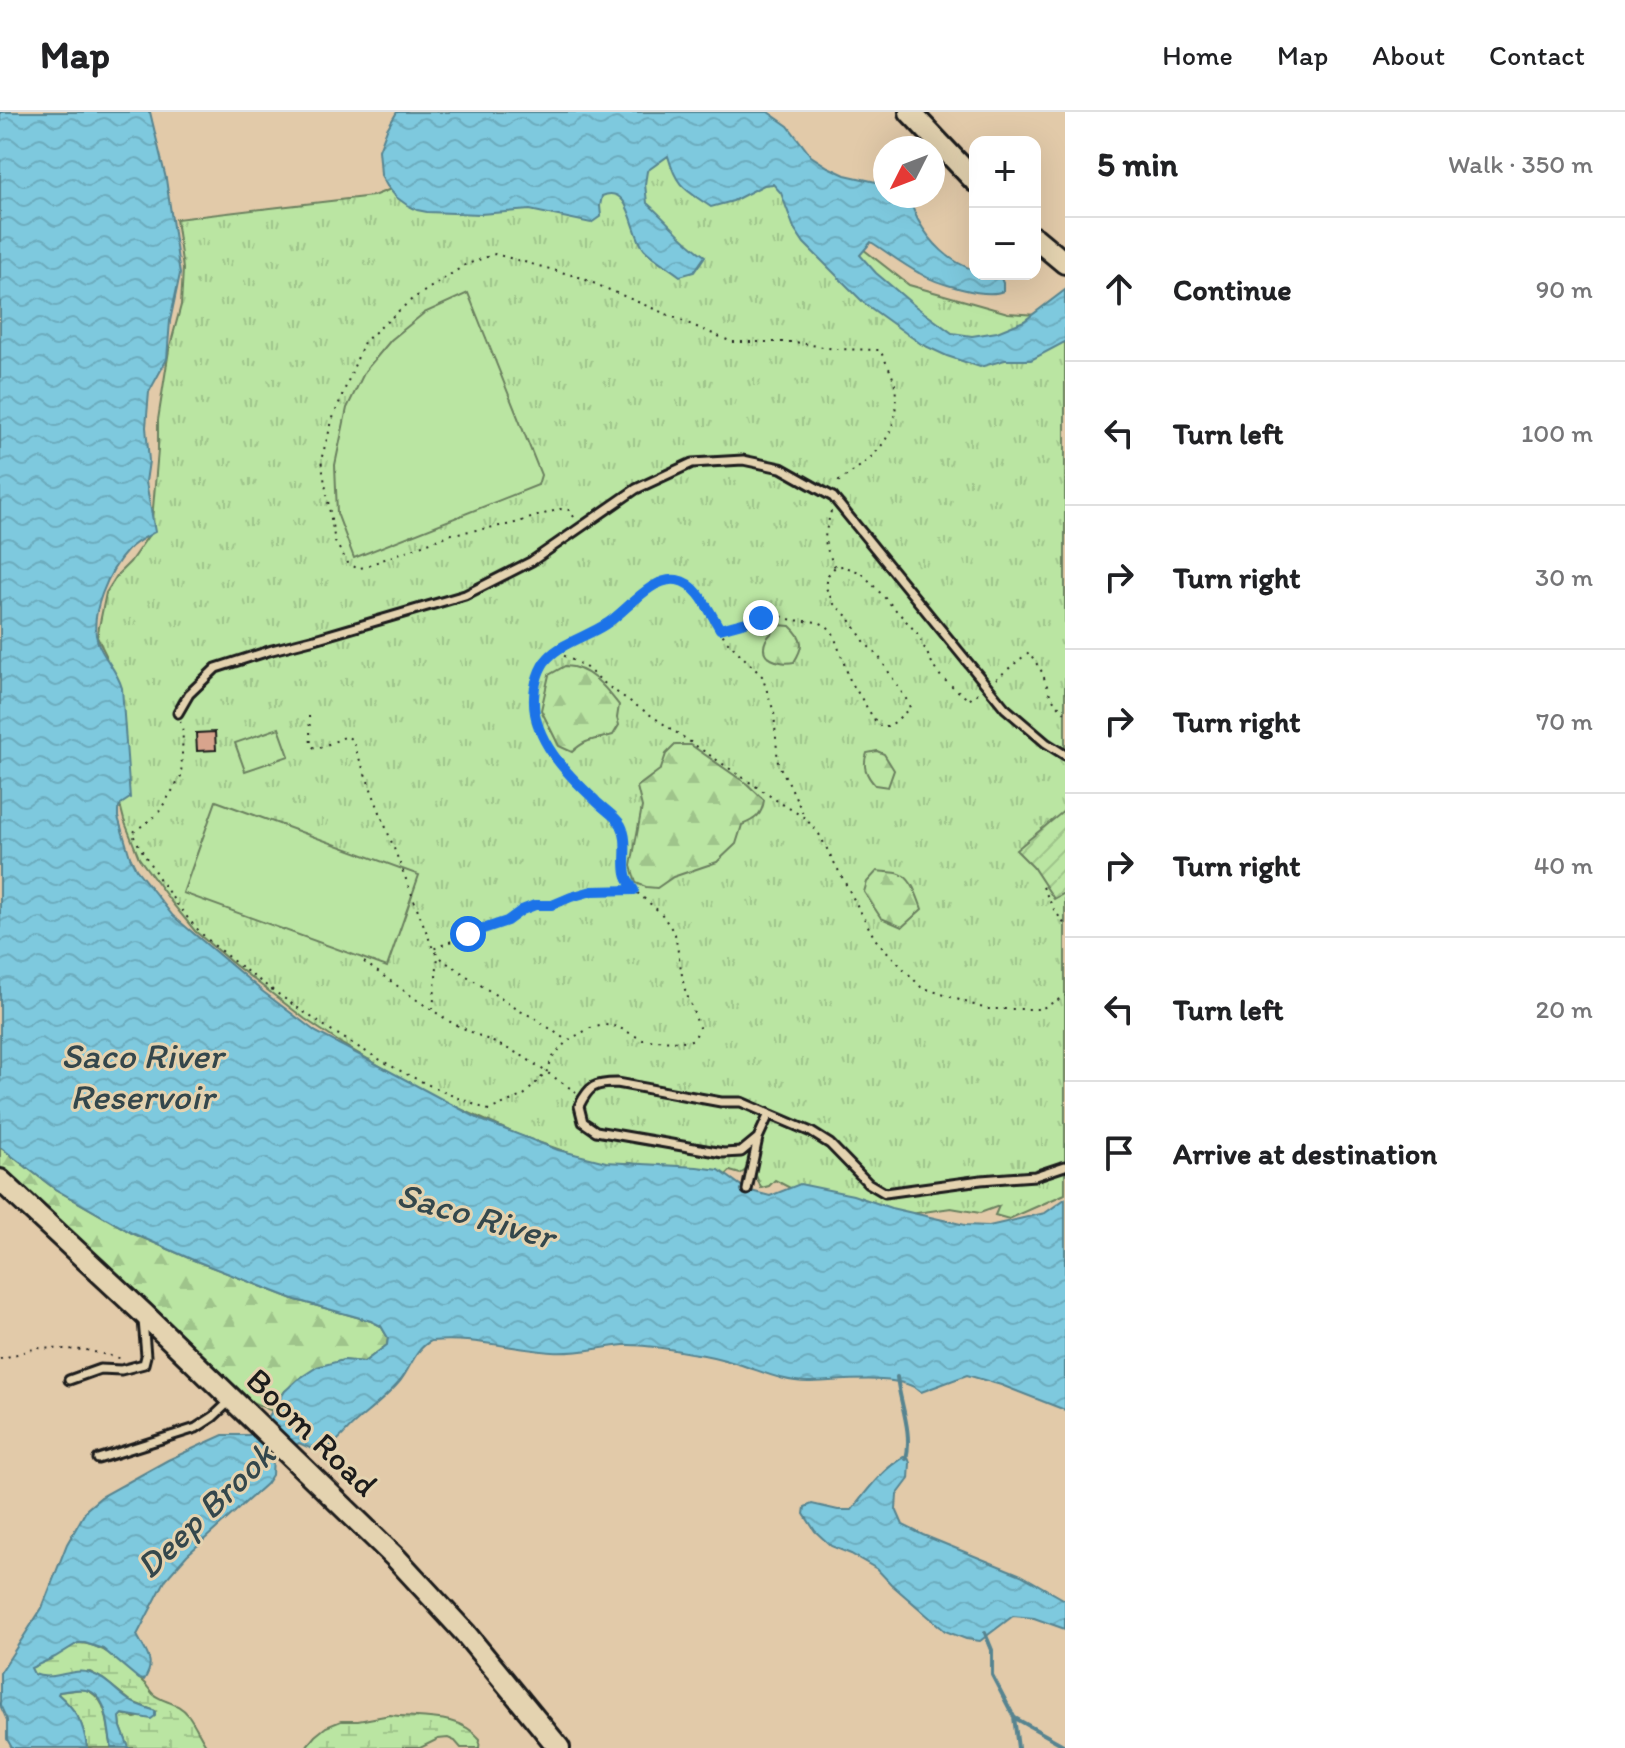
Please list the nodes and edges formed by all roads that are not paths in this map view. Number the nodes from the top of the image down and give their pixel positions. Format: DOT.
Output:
graph roads {
  1 [pos="910,112"];
  2 [pos="969,175"];
  3 [pos="1041,243"];
  4 [pos="1065,263"];
  5 [pos="178,713"];
  6 [pos="1065,755"];
  7 [pos="769,1114"];
  8 [pos="758,1138"];
  9 [pos="1065,1166"];
  10 [pos="0,1180"];
  11 [pos="747,1190"];
  12 [pos="143,1313"];
  13 [pos="69,1380"];
  14 [pos="235,1402"];
  15 [pos="98,1459"];
  16 [pos="559,1748"];
  1 -- 2 [label="street"];
  3 -- 4 [label="street"];
  5 -- 6 [label="lane"];
  7 -- 8 [label="lane"];
  7 -- 8 [label="lane"];
  7 -- 9 [label="lane"];
  8 -- 11 [label="lane"];
  10 -- 12 [label="street, Boom Road"];
  12 -- 13 [label="lane"];
  12 -- 14 [label="street, Boom Road"];
  14 -- 15 [label="lane"];
  14 -- 16 [label="street, Boom Road"];
}
